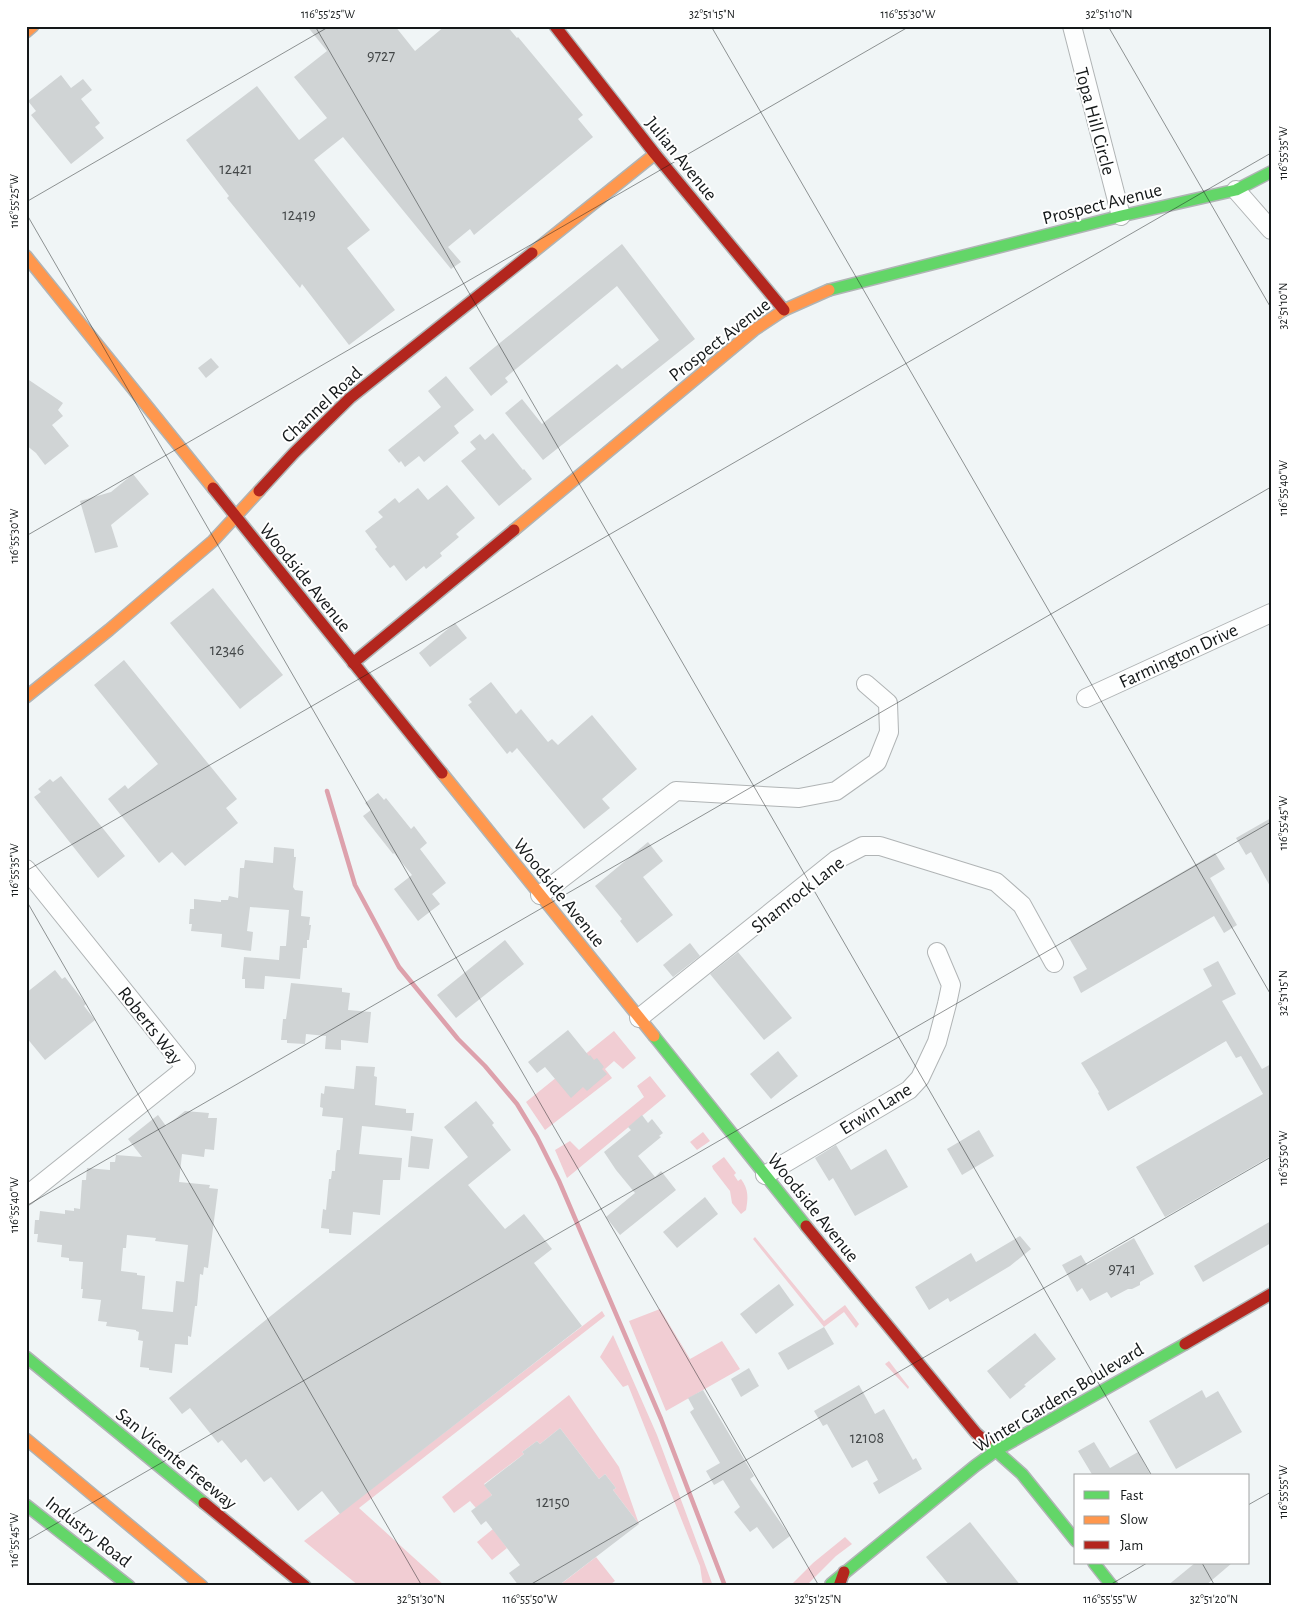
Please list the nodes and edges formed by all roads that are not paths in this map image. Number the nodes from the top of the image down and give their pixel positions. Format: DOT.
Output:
graph roads {
  1 [pos="33,26"];
  2 [pos="555,26"];
  3 [pos="1072,26"];
  4 [pos="26,32"];
  5 [pos="655,154"];
  6 [pos="1271,172"];
  7 [pos="1236,190"];
  8 [pos="1121,216"];
  9 [pos="1271,230"];
  10 [pos="26,256"];
  11 [pos="784,310"];
  12 [pos="236,518"];
  13 [pos="1271,613"];
  14 [pos="353,663"];
  15 [pos="866,684"];
  16 [pos="26,697"];
  17 [pos="1086,698"];
  18 [pos="26,869"];
  19 [pos="540,894"];
  20 [pos="937,952"];
  21 [pos="1054,963"];
  22 [pos="639,1018"];
  23 [pos="765,1175"];
  24 [pos="26,1196"];
  25 [pos="1271,1294"];
  26 [pos="26,1357"];
  27 [pos="26,1439"];
  28 [pos="997,1450"];
  29 [pos="26,1504"];
  30 [pos="1074,1539"];
  31 [pos="1095,1564"];
  32 [pos="844,1572"];
  33 [pos="129,1586"];
  34 [pos="202,1586"];
  35 [pos="305,1586"];
  36 [pos="829,1586"];
  37 [pos="839,1586"];
  38 [pos="1112,1586"];
  1 -- 4 [label="main road"];
  2 -- 5 [label="main road, Julian Avenue"];
  3 -- 8 [label="street, Topa Hill Circle"];
  5 -- 11 [label="main road, Julian Avenue"];
  5 -- 12 [label="main road, Channel Road"];
  6 -- 7 [label="main road, Prospect Avenue"];
  7 -- 8 [label="main road, Prospect Avenue"];
  7 -- 9 [label="street"];
  8 -- 11 [label="main road, Prospect Avenue"];
  10 -- 12 [label="main road, Woodside Avenue"];
  11 -- 14 [label="main road, Prospect Avenue"];
  12 -- 14 [label="main road, Woodside Avenue"];
  12 -- 16 [label="main road, Channel Road"];
  13 -- 17 [label="street, Farmington Drive"];
  14 -- 19 [label="main road, Woodside Avenue"];
  15 -- 19 [label="street"];
  18 -- 24 [label="street, Roberts Way"];
  19 -- 22 [label="main road, Woodside Avenue"];
  20 -- 23 [label="street, Erwin Lane"];
  21 -- 22 [label="street, Shamrock Lane"];
  22 -- 23 [label="main road, Woodside Avenue"];
  23 -- 28 [label="main road, Woodside Avenue"];
  25 -- 28 [label="main road, Winter Gardens Boulevard"];
  26 -- 35 [label="main road, San Vicente Freeway"];
  27 -- 34 [label="main road"];
  28 -- 30 [label="main road, Woodside Avenue"];
  28 -- 32 [label="main road, Winter Gardens Boulevard"];
  29 -- 33 [label="main road, Industry Road"];
  31 -- 38 [label="main road"];
  32 -- 36 [label="main road, Winter Gardens Boulevard"];
  32 -- 37 [label="main road"];
}
